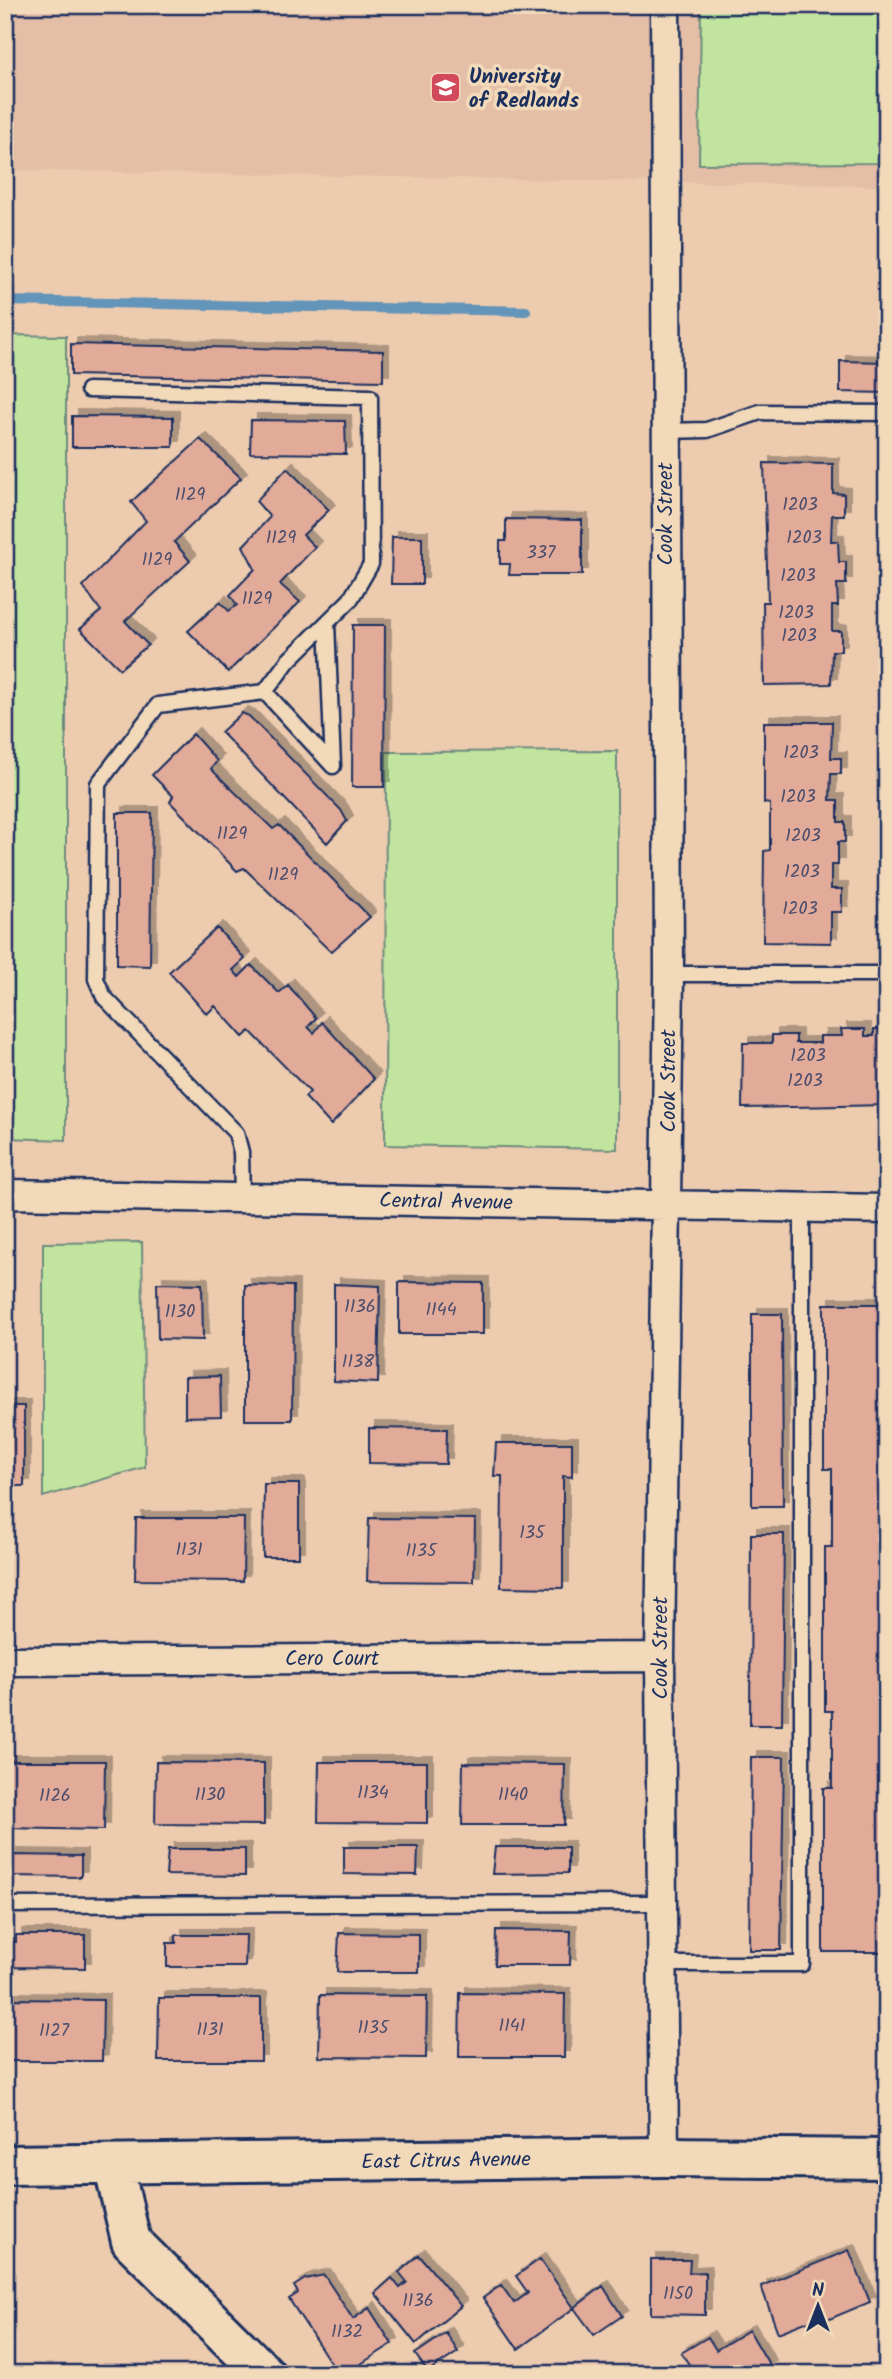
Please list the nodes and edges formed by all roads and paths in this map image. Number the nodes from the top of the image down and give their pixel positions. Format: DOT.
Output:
graph roads {
  1 [pos="665,5"];
  2 [pos="88,390"];
  3 [pos="887,414"];
  4 [pos="665,431"];
  5 [pos="327,623"];
  6 [pos="265,692"];
  7 [pos="669,974"];
  8 [pos="887,974"];
  9 [pos="5,1194"];
  10 [pos="242,1198"];
  11 [pos="666,1205"];
  12 [pos="802,1208"];
  13 [pos="887,1209"];
  14 [pos="660,1657"];
  15 [pos="5,1661"];
  16 [pos="662,1903"];
  17 [pos="5,1905"];
  18 [pos="662,1964"];
  19 [pos="664,2157"];
  20 [pos="887,2159"];
  21 [pos="113,2164"];
  22 [pos="5,2165"];
  23 [pos="265,2374"];
  1 -- 4 [label="street, Cook Street"];
  2 -- 5 [label="lane"];
  3 -- 4 [label="lane"];
  4 -- 7 [label="street, Cook Street"];
  5 -- 6 [label="lane"];
  5 -- 6 [label="lane"];
  6 -- 10 [label="lane"];
  7 -- 8 [label="lane"];
  7 -- 11 [label="street, Cook Street"];
  9 -- 10 [label="street, Central Avenue"];
  10 -- 11 [label="street, Central Avenue"];
  11 -- 12 [label="street, Central Avenue"];
  11 -- 14 [label="street, Cook Street"];
  12 -- 13 [label="street, Central Avenue"];
  12 -- 18 [label="lane"];
  14 -- 15 [label="street, Cero Court"];
  14 -- 16 [label="street, Cook Street"];
  16 -- 17 [label="lane"];
  16 -- 18 [label="street, Cook Street"];
  18 -- 19 [label="street, Cook Street"];
  19 -- 20 [label="main road, East Citrus Avenue"];
  19 -- 21 [label="main road, East Citrus Avenue"];
  21 -- 22 [label="main road, East Citrus Avenue"];
  21 -- 23 [label="main road"];
}
